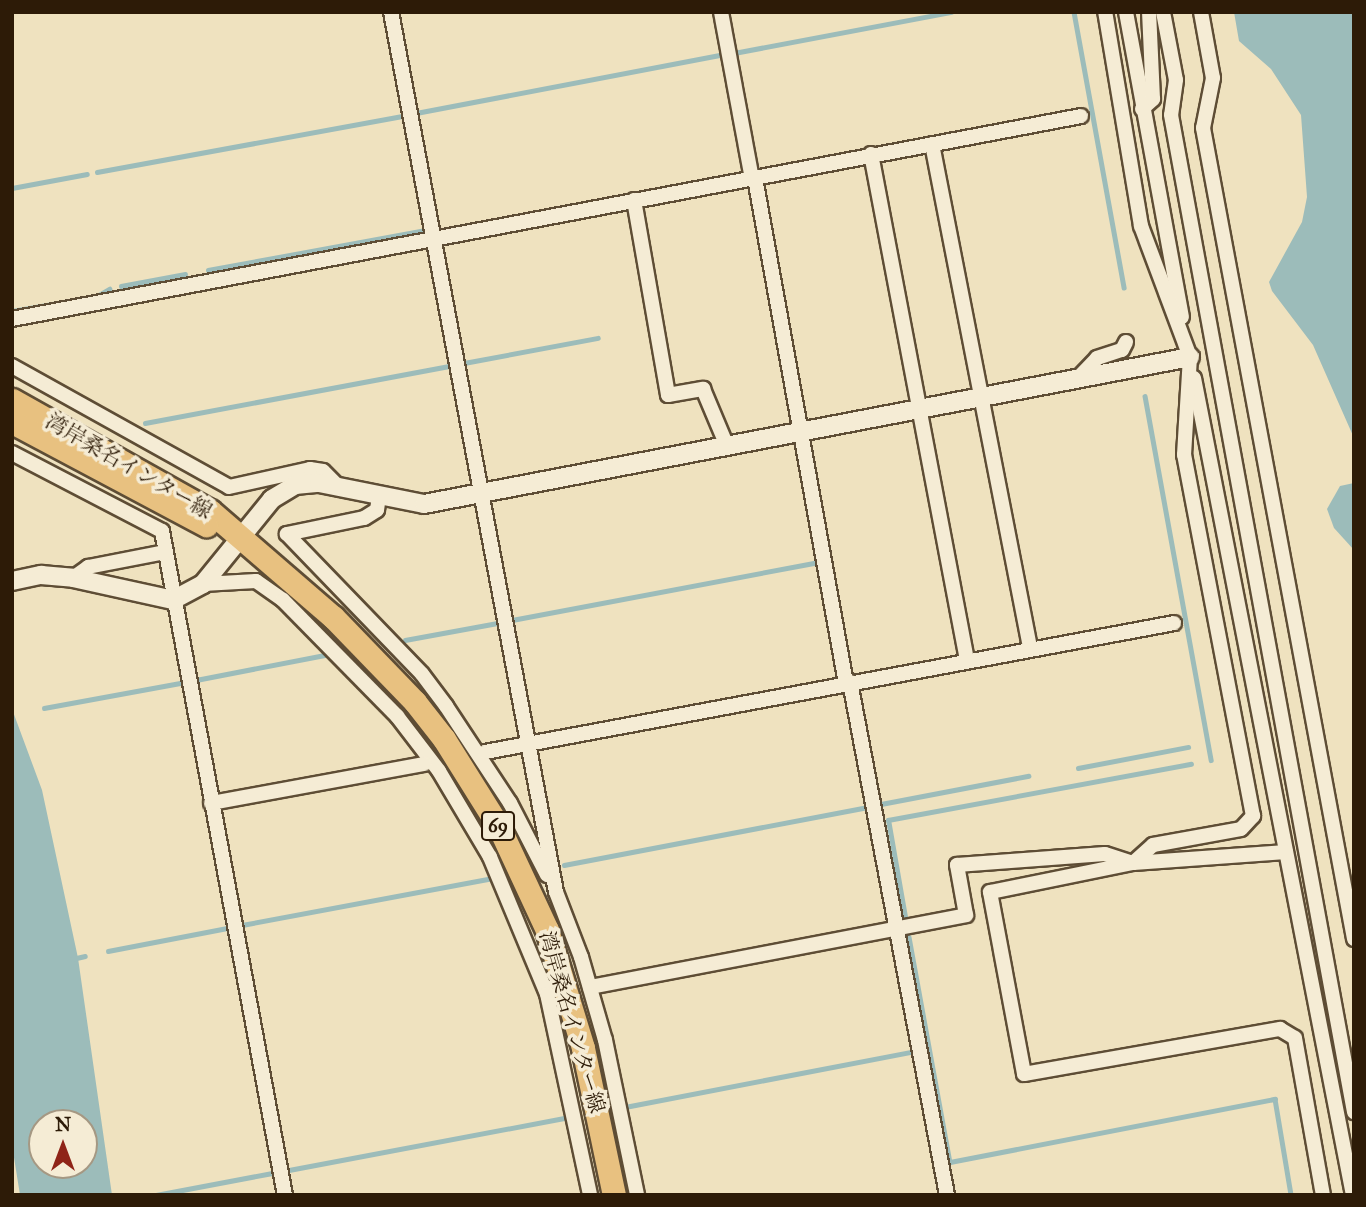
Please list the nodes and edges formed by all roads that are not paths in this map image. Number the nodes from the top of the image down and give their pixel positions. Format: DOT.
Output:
graph roads {
  1 [pos="391,12"];
  2 [pos="722,12"];
  3 [pos="1105,12"];
  4 [pos="1126,12"];
  5 [pos="1149,12"];
  6 [pos="1163,12"];
  7 [pos="1201,12"];
  8 [pos="1142,109"];
  9 [pos="1081,116"];
  10 [pos="932,144"];
  11 [pos="871,154"];
  12 [pos="753,179"];
  13 [pos="634,200"];
  14 [pos="433,239"];
  15 [pos="12,319"];
  16 [pos="1126,342"];
  17 [pos="1190,357"];
  18 [pos="12,366"];
  19 [pos="1077,379"];
  20 [pos="979,397"];
  21 [pos="12,400"];
  22 [pos="918,409"];
  23 [pos="12,422"];
  24 [pos="801,431"];
  25 [pos="727,446"];
  26 [pos="12,453"];
  27 [pos="338,486"];
  28 [pos="481,493"];
  29 [pos="379,496"];
  30 [pos="242,536"];
  31 [pos="165,552"];
  32 [pos="73,578"];
  33 [pos="12,581"];
  34 [pos="203,584"];
  35 [pos="173,600"];
  36 [pos="1174,623"];
  37 [pos="1030,648"];
  38 [pos="967,660"];
  39 [pos="848,683"];
  40 [pos="529,744"];
  41 [pos="485,752"];
  42 [pos="424,764"];
  43 [pos="212,803"];
  44 [pos="1286,852"];
  45 [pos="1133,863"];
  46 [pos="555,892"];
  47 [pos="897,928"];
  48 [pos="1354,939"];
  49 [pos="590,988"];
  50 [pos="1354,1112"];
  51 [pos="285,1195"];
  52 [pos="590,1195"];
  53 [pos="614,1195"];
  54 [pos="637,1195"];
  55 [pos="947,1195"];
  56 [pos="1323,1195"];
  57 [pos="1353,1195"];
  1 -- 14 [label="street"];
  2 -- 12 [label="street"];
  3 -- 17 [label="street"];
  4 -- 8 [label="street"];
  5 -- 8 [label="street"];
  6 -- 50 [label="street"];
  7 -- 48 [label="street"];
  8 -- 17 [label="street"];
  9 -- 10 [label="street"];
  10 -- 11 [label="street"];
  10 -- 20 [label="street"];
  11 -- 12 [label="street"];
  11 -- 22 [label="street"];
  12 -- 13 [label="street"];
  12 -- 24 [label="street"];
  13 -- 14 [label="street"];
  13 -- 25 [label="street"];
  14 -- 15 [label="street"];
  14 -- 28 [label="street"];
  16 -- 19 [label="street"];
  17 -- 19 [label="street"];
  17 -- 44 [label="street"];
  17 -- 45 [label="street"];
  18 -- 27 [label="street"];
  19 -- 20 [label="street"];
  20 -- 22 [label="street"];
  20 -- 37 [label="street"];
  21 -- 30 [label="main road, 湾岸桑名インター線 / 69"];
  22 -- 24 [label="street"];
  22 -- 38 [label="street"];
  23 -- 30 [label="main road, 湾岸桑名インター線 / 69"];
  24 -- 25 [label="street"];
  24 -- 39 [label="street"];
  25 -- 28 [label="street"];
  26 -- 31 [label="street"];
  27 -- 29 [label="street"];
  27 -- 30 [label="street"];
  28 -- 29 [label="street"];
  28 -- 40 [label="street"];
  29 -- 46 [label="street"];
  30 -- 34 [label="street"];
  30 -- 53 [label="main road, 湾岸桑名インター線 / 69"];
  31 -- 32 [label="street"];
  31 -- 35 [label="street"];
  32 -- 33 [label="street"];
  32 -- 35 [label="street"];
  34 -- 35 [label="street"];
  34 -- 52 [label="street"];
  35 -- 43 [label="street"];
  36 -- 37 [label="street"];
  37 -- 38 [label="street"];
  38 -- 39 [label="street"];
  39 -- 40 [label="street"];
  39 -- 47 [label="street"];
  40 -- 41 [label="street"];
  40 -- 46 [label="street"];
  42 -- 43 [label="street"];
  43 -- 51 [label="street"];
  44 -- 45 [label="street"];
  44 -- 57 [label="street"];
  45 -- 47 [label="street"];
  45 -- 56 [label="street"];
  46 -- 49 [label="street"];
  47 -- 49 [label="street"];
  47 -- 55 [label="street"];
  49 -- 54 [label="street"];
}
